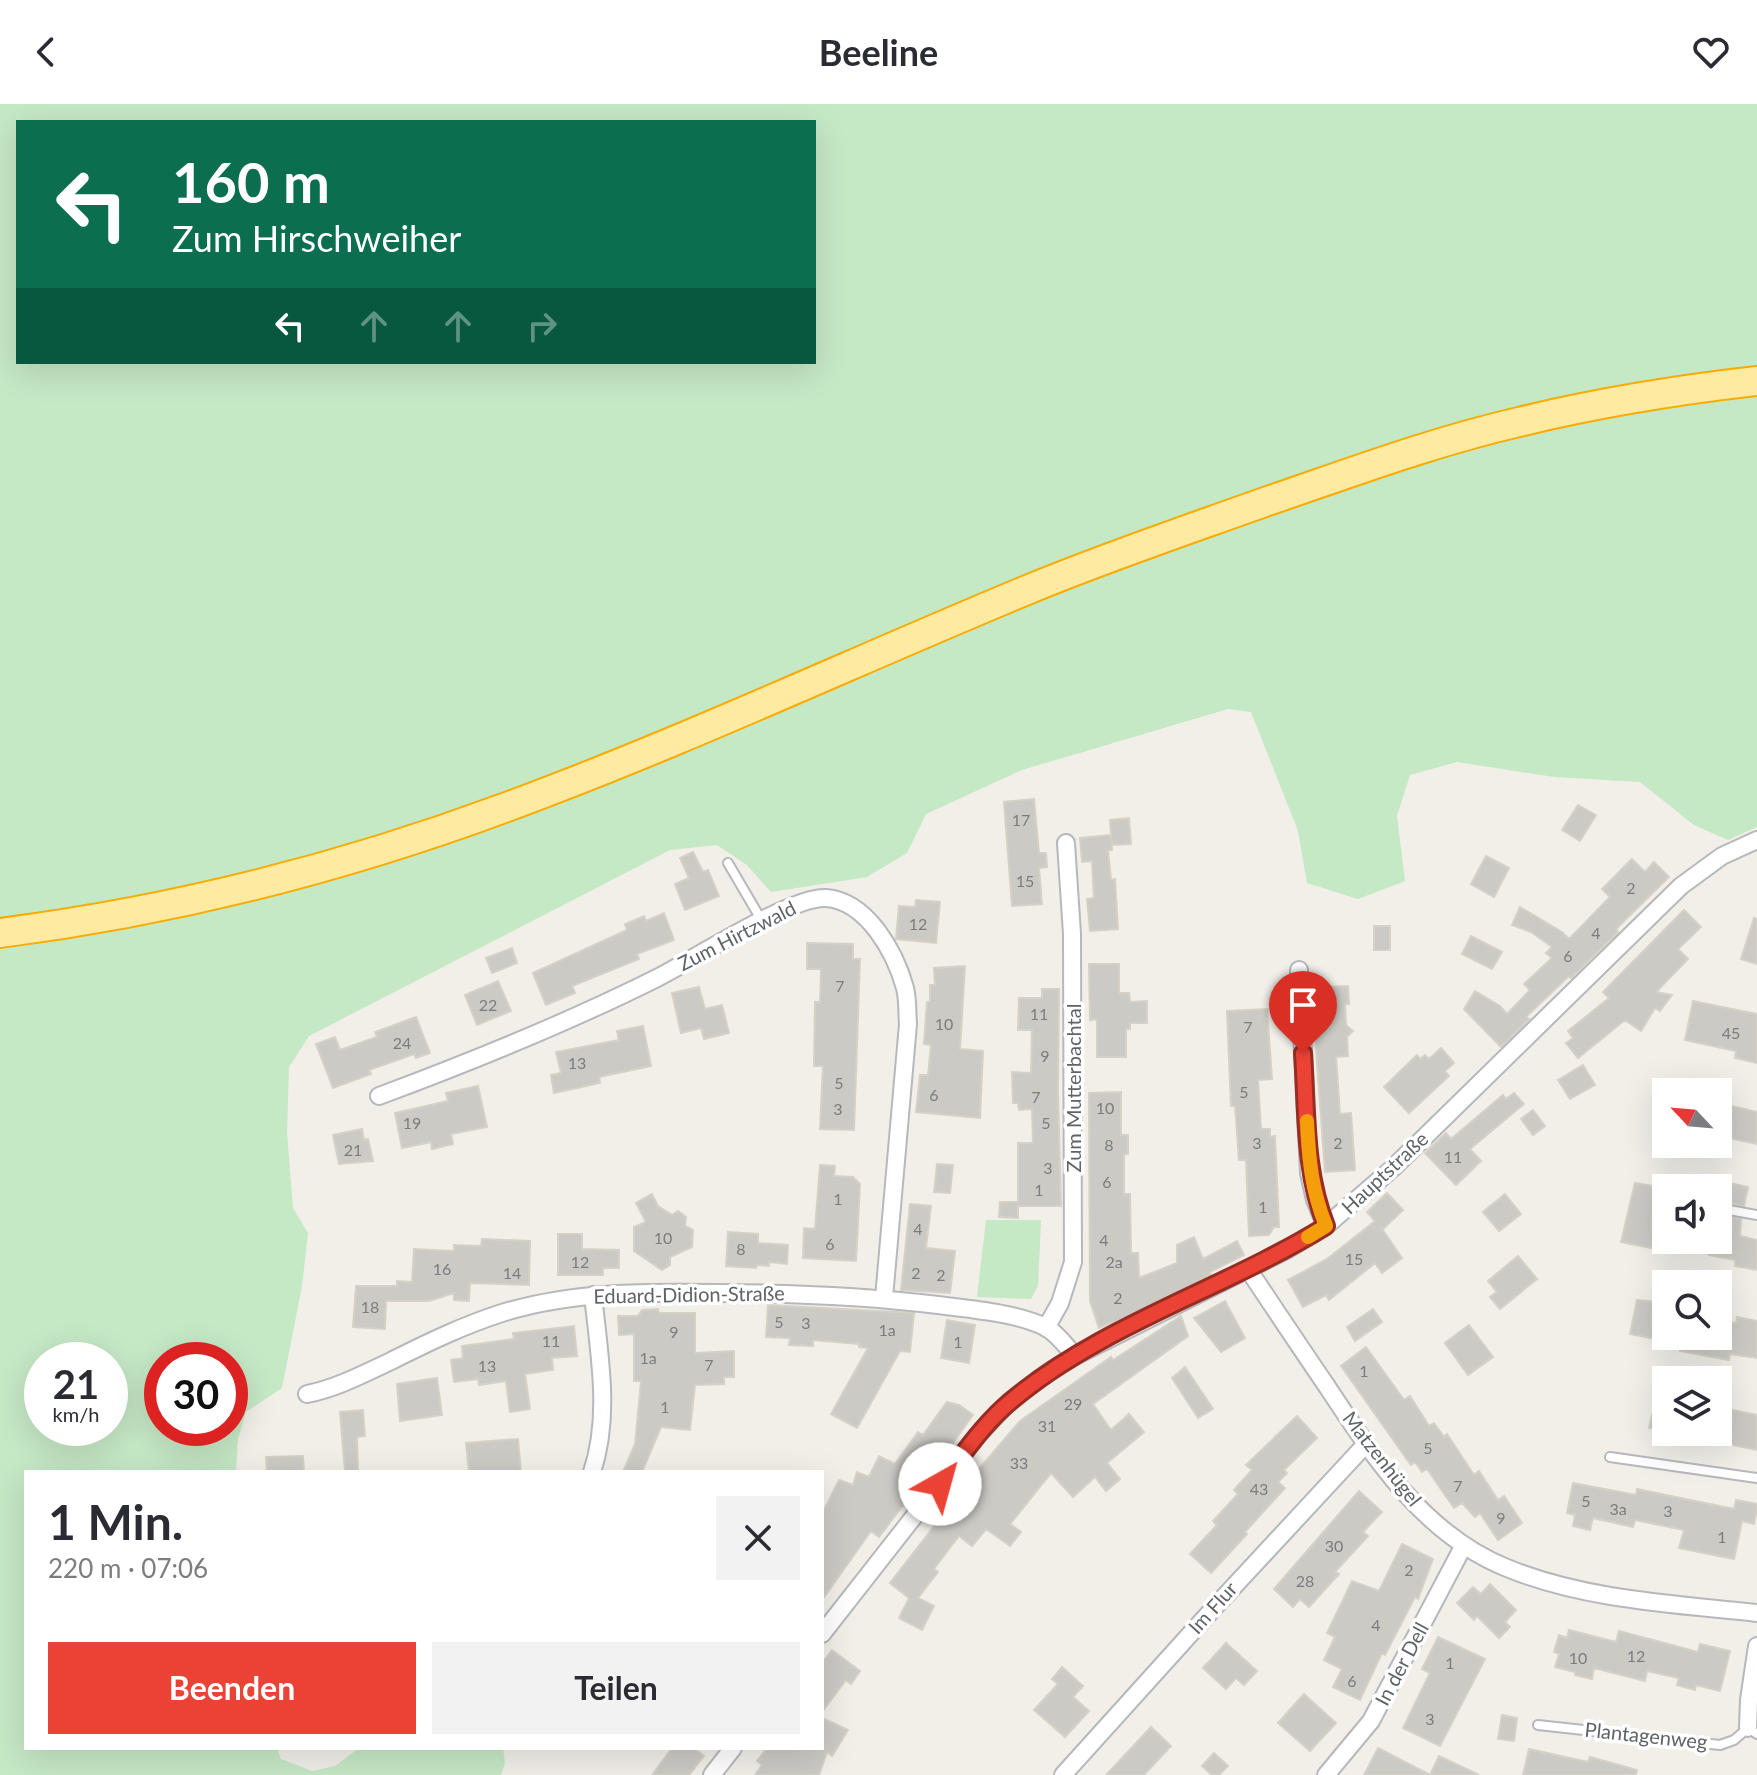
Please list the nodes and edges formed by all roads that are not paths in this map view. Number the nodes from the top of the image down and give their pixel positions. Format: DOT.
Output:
graph roads {
  1 [pos="1757,381"];
  2 [pos="1757,840"];
  3 [pos="1066,843"];
  4 [pos="728,863"];
  5 [pos="762,921"];
  6 [pos="0,933"];
  7 [pos="1299,970"];
  8 [pos="379,1096"];
  9 [pos="1732,1211"];
  10 [pos="1757,1215"];
  11 [pos="1326,1226"];
  12 [pos="1248,1269"];
  13 [pos="593,1295"];
  14 [pos="884,1298"];
  15 [pos="1046,1328"];
  16 [pos="1075,1356"];
  17 [pos="307,1394"];
  18 [pos="1366,1444"];
  19 [pos="1610,1457"];
  20 [pos="593,1470"];
  21 [pos="1757,1478"];
  22 [pos="1464,1545"];
  23 [pos="1757,1613"];
  24 [pos="824,1631"];
  25 [pos="1757,1646"];
  26 [pos="1538,1725"];
  27 [pos="1753,1731"];
  28 [pos="731,1750"];
  29 [pos="712,1775"];
  30 [pos="1063,1775"];
  31 [pos="1326,1775"];
  1 -- 6 [label="highway"];
  2 -- 11 [label="street, Hauptstraße"];
  3 -- 15 [label="street, Zum Mutterbachtal"];
  4 -- 5 [label="lane"];
  5 -- 8 [label="street, Zum Hirtzwald"];
  5 -- 14 [label="street, Zum Hirtzwald"];
  7 -- 11 [label="street"];
  9 -- 10 [label="lane"];
  11 -- 12 [label="street, Hauptstraße"];
  12 -- 16 [label="street, Hauptstraße"];
  12 -- 18 [label="street, Matzenhügel"];
  13 -- 14 [label="street, Eduard-Didion-Straße"];
  13 -- 17 [label="street, Eduard-Didion-Straße"];
  13 -- 20 [label="street"];
  14 -- 15 [label="street, Eduard-Didion-Straße"];
  15 -- 16 [label="street, Eduard-Didion-Straße"];
  16 -- 24 [label="street, Hauptstraße"];
  18 -- 22 [label="street, Matzenhügel"];
  18 -- 30 [label="street, Im Flur"];
  19 -- 21 [label="lane"];
  22 -- 23 [label="street, Matzenhügel"];
  22 -- 31 [label="street, In der Dell"];
  25 -- 27 [label="street, Plantagenweg"];
  26 -- 27 [label="lane, Plantagenweg"];
  28 -- 29 [label="street"];
}
